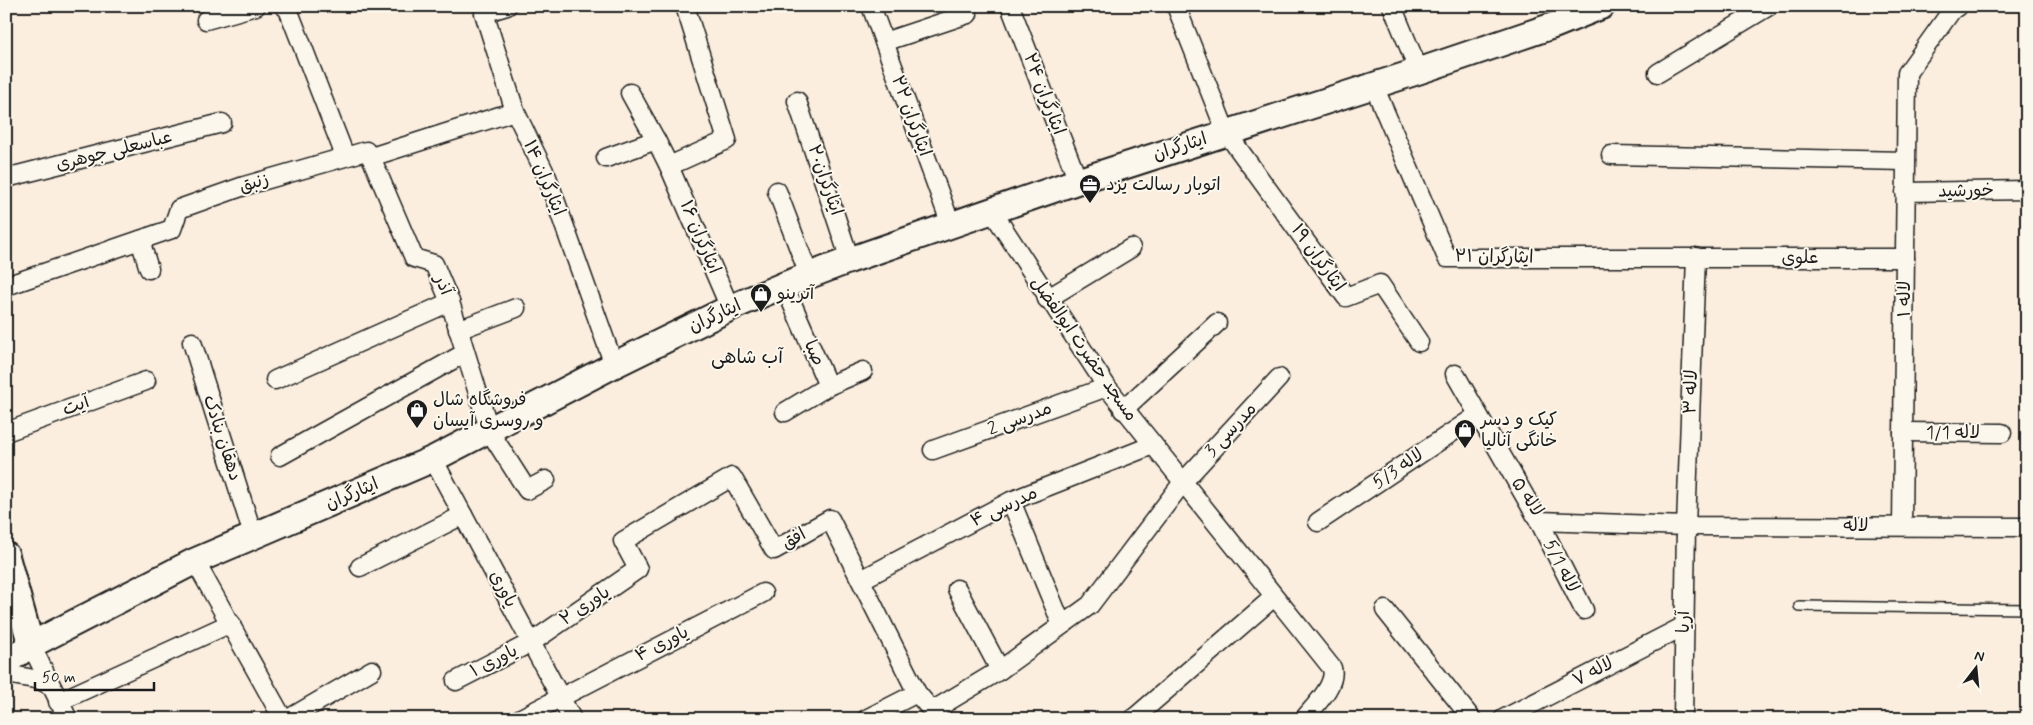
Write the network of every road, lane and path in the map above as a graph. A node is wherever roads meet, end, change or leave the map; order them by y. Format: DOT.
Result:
graph roads {
  1 [pos="256,6"];
  2 [pos="284,6"];
  3 [pos="507,6"];
  4 [pos="685,6"];
  5 [pos="871,6"];
  6 [pos="1010,6"];
  7 [pos="1176,6"];
  8 [pos="1392,6"];
  9 [pos="1602,6"];
  10 [pos="1769,6"];
  11 [pos="1958,6"];
  12 [pos="968,14"];
  13 [pos="206,20"];
  14 [pos="884,42"];
  15 [pos="1418,71"];
  16 [pos="1658,73"];
  17 [pos="1374,86"];
  18 [pos="630,93"];
  19 [pos="797,102"];
  20 [pos="515,111"];
  21 [pos="222,123"];
  22 [pos="1226,132"];
  23 [pos="656,140"];
  24 [pos="1611,155"];
  25 [pos="345,156"];
  26 [pos="371,157"];
  27 [pos="606,158"];
  28 [pos="1906,160"];
  29 [pos="669,166"];
  30 [pos="6,178"];
  31 [pos="1078,181"];
  32 [pos="2027,190"];
  33 [pos="778,191"];
  34 [pos="1905,192"];
  35 [pos="992,211"];
  36 [pos="951,225"];
  37 [pos="140,240"];
  38 [pos="1131,248"];
  39 [pos="1696,257"];
  40 [pos="1905,258"];
  41 [pos="850,260"];
  42 [pos="149,269"];
  43 [pos="809,275"];
  44 [pos="784,285"];
  45 [pos="6,286"];
  46 [pos="1048,299"];
  47 [pos="450,302"];
  48 [pos="516,308"];
  49 [pos="730,308"];
  50 [pos="1217,323"];
  51 [pos="458,330"];
  52 [pos="192,342"];
  53 [pos="1420,342"];
  54 [pos="465,353"];
  55 [pos="614,365"];
  56 [pos="863,371"];
  57 [pos="1455,374"];
  58 [pos="1279,378"];
  59 [pos="276,380"];
  60 [pos="146,381"];
  61 [pos="828,386"];
  62 [pos="1107,387"];
  63 [pos="1123,410"];
  64 [pos="785,412"];
  65 [pos="1478,415"];
  66 [pos="6,432"];
  67 [pos="490,432"];
  68 [pos="1903,432"];
  69 [pos="2002,433"];
  70 [pos="1153,445"];
  71 [pos="933,450"];
  72 [pos="280,456"];
  73 [pos="434,459"];
  74 [pos="546,480"];
  75 [pos="1183,482"];
  76 [pos="1011,501"];
  77 [pos="463,514"];
  78 [pos="1538,521"];
  79 [pos="1318,522"];
  80 [pos="1686,526"];
  81 [pos="1902,526"];
  82 [pos="2027,527"];
  83 [pos="253,535"];
  84 [pos="6,555"];
  85 [pos="196,561"];
  86 [pos="360,567"];
  87 [pos="638,569"];
  88 [pos="861,580"];
  89 [pos="957,589"];
  90 [pos="763,593"];
  91 [pos="1274,597"];
  92 [pos="1799,606"];
  93 [pos="2027,609"];
  94 [pos="1385,610"];
  95 [pos="1584,610"];
  96 [pos="231,623"];
  97 [pos="1062,625"];
  98 [pos="1684,626"];
  99 [pos="532,642"];
  100 [pos="31,645"];
  101 [pos="6,662"];
  102 [pos="372,670"];
  103 [pos="1000,670"];
  104 [pos="6,674"];
  105 [pos="456,681"];
  106 [pos="50,686"];
  107 [pos="917,693"];
  108 [pos="561,696"];
  109 [pos="58,702"];
  110 [pos="936,715"];
  111 [pos="68,719"];
  112 [pos="283,719"];
  113 [pos="288,719"];
  114 [pos="519,719"];
  115 [pos="572,719"];
  116 [pos="866,719"];
  117 [pos="1133,719"];
  118 [pos="1304,719"];
  119 [pos="1472,719"];
  120 [pos="1503,719"];
  121 [pos="1683,719"];
  1 -- 13 [label="street"];
  2 -- 25 [label="street"];
  3 -- 20 [label="street, ایثارگران ۱۴"];
  4 -- 29 [label="street"];
  5 -- 14 [label="street, ایثارگران ۲۲"];
  6 -- 31 [label="street, ایثارگران ۲۴"];
  7 -- 22 [label="street"];
  8 -- 15 [label="street"];
  9 -- 15 [label="main road, ایثارگران"];
  10 -- 16 [label="street"];
  11 -- 28 [label="street, لاله ۱"];
  12 -- 14 [label="street"];
  14 -- 36 [label="street, ایثارگران ۲۲"];
  15 -- 17 [label="main road, ایثارگران"];
  17 -- 22 [label="main road, ایثارگران"];
  17 -- 39 [label="street, ایثارگران ۲۱"];
  18 -- 23 [label="street, ایثارگران ۱۶"];
  19 -- 41 [label="street, ۲۰ایثارگران"];
  20 -- 26 [label="street, زنبق"];
  20 -- 55 [label="street, ایثارگران ۱۴"];
  21 -- 30 [label="street, عباسعلی جوهری"];
  22 -- 31 [label="main road, ایثارگران"];
  22 -- 53 [label="street, ایثارگران ۱‍۹"];
  23 -- 27 [label="street"];
  23 -- 29 [label="street, ایثارگران ۱۶"];
  24 -- 28 [label="street"];
  25 -- 26 [label="street, زنبق"];
  25 -- 37 [label="street, زنبق"];
  26 -- 47 [label="street, آذر"];
  28 -- 34 [label="street, لاله ۱"];
  29 -- 49 [label="street, ایثارگران ۱۶"];
  31 -- 35 [label="main road, ایثارگران"];
  32 -- 34 [label="street, خورشید"];
  33 -- 43 [label="street"];
  34 -- 40 [label="street, لاله ۱"];
  35 -- 36 [label="main road, ایثارگران"];
  35 -- 46 [label="street, مسجد حضرت ابوالفضل"];
  36 -- 41 [label="main road, ایثارگران"];
  37 -- 42 [label="street"];
  37 -- 45 [label="street, زنبق"];
  38 -- 46 [label="street"];
  39 -- 40 [label="street, علوی"];
  39 -- 80 [label="street, لاله ۳"];
  40 -- 68 [label="street, لاله ۱"];
  41 -- 43 [label="main road, ایثارگران"];
  43 -- 44 [label="main road, ایثارگران"];
  44 -- 49 [label="main road, ایثارگران"];
  44 -- 61 [label="street, صبا"];
  46 -- 62 [label="street, مسجد حضرت ابوالفضل"];
  47 -- 51 [label="street, آذر"];
  47 -- 59 [label="street"];
  48 -- 51 [label="street"];
  49 -- 55 [label="main road, ایثارگران"];
  50 -- 63 [label="street"];
  51 -- 54 [label="street, آذر"];
  52 -- 83 [label="street, دهقان بنادک"];
  54 -- 67 [label="street, آذر"];
  54 -- 72 [label="street"];
  55 -- 67 [label="main road, ایثارگران"];
  56 -- 61 [label="street, صبا"];
  57 -- 65 [label="street, لاله ۵"];
  58 -- 75 [label="street, مدرسی 3"];
  60 -- 66 [label="street, آیت"];
  61 -- 64 [label="street"];
  62 -- 63 [label="street, مسجد حضرت ابوالفضل"];
  62 -- 71 [label="street, مدرسی 2"];
  63 -- 70 [label="street, مسجد حضرت ابوالفضل"];
  65 -- 78 [label="street, لاله ۵"];
  65 -- 79 [label="street, لاله 5/3"];
  67 -- 73 [label="main road, ایثارگران"];
  67 -- 74 [label="street, آذر"];
  68 -- 69 [label="street, لاله 1/1"];
  68 -- 81 [label="street, لاله ۱"];
  70 -- 75 [label="street, مسجد حضرت ابوالفضل"];
  70 -- 76 [label="street, مدرسی ۴"];
  73 -- 77 [label="street, یاوری"];
  73 -- 83 [label="main road, ایثارگران"];
  75 -- 91 [label="street, مسجد حضرت ابوالفضل"];
  75 -- 97 [label="street"];
  76 -- 88 [label="street, مدرسی ۴"];
  76 -- 97 [label="street"];
  77 -- 86 [label="street"];
  77 -- 99 [label="street, یاوری"];
  78 -- 80 [label="street, لاله ۵"];
  78 -- 95 [label="street, لاله 5/1"];
  80 -- 81 [label="street, لاله"];
  80 -- 98 [label="street, آریا"];
  81 -- 82 [label="street, لاله"];
  83 -- 85 [label="main road, ایثارگران"];
  84 -- 100 [label="main road"];
  85 -- 96 [label="street"];
  85 -- 100 [label="main road, ایثارگران"];
  87 -- 88 [label="street, افق"];
  87 -- 99 [label="street, یاوری ۲"];
  88 -- 107 [label="street, افق"];
  89 -- 103 [label="street"];
  90 -- 108 [label="street, یاوری ۴"];
  91 -- 117 [label="street"];
  91 -- 118 [label="street, مسجد حضرت ابوالفضل"];
  92 -- 93 [label="lane"];
  94 -- 119 [label="street"];
  96 -- 109 [label="street"];
  96 -- 112 [label="street"];
  97 -- 103 [label="street"];
  98 -- 120 [label="street, لاله ۷"];
  98 -- 121 [label="street, آریا"];
  99 -- 105 [label="street, یاوری ۱"];
  99 -- 108 [label="street, یاوری"];
  100 -- 101 [label="main road, ایثارگران"];
  100 -- 106 [label="street"];
  102 -- 113 [label="street"];
  103 -- 110 [label="street"];
  104 -- 106 [label="street"];
  106 -- 109 [label="street"];
  107 -- 110 [label="street, افق"];
  107 -- 116 [label="street"];
  108 -- 114 [label="street, یاوری ۴"];
  108 -- 115 [label="street, یاوری"];
  109 -- 111 [label="street"];
}
